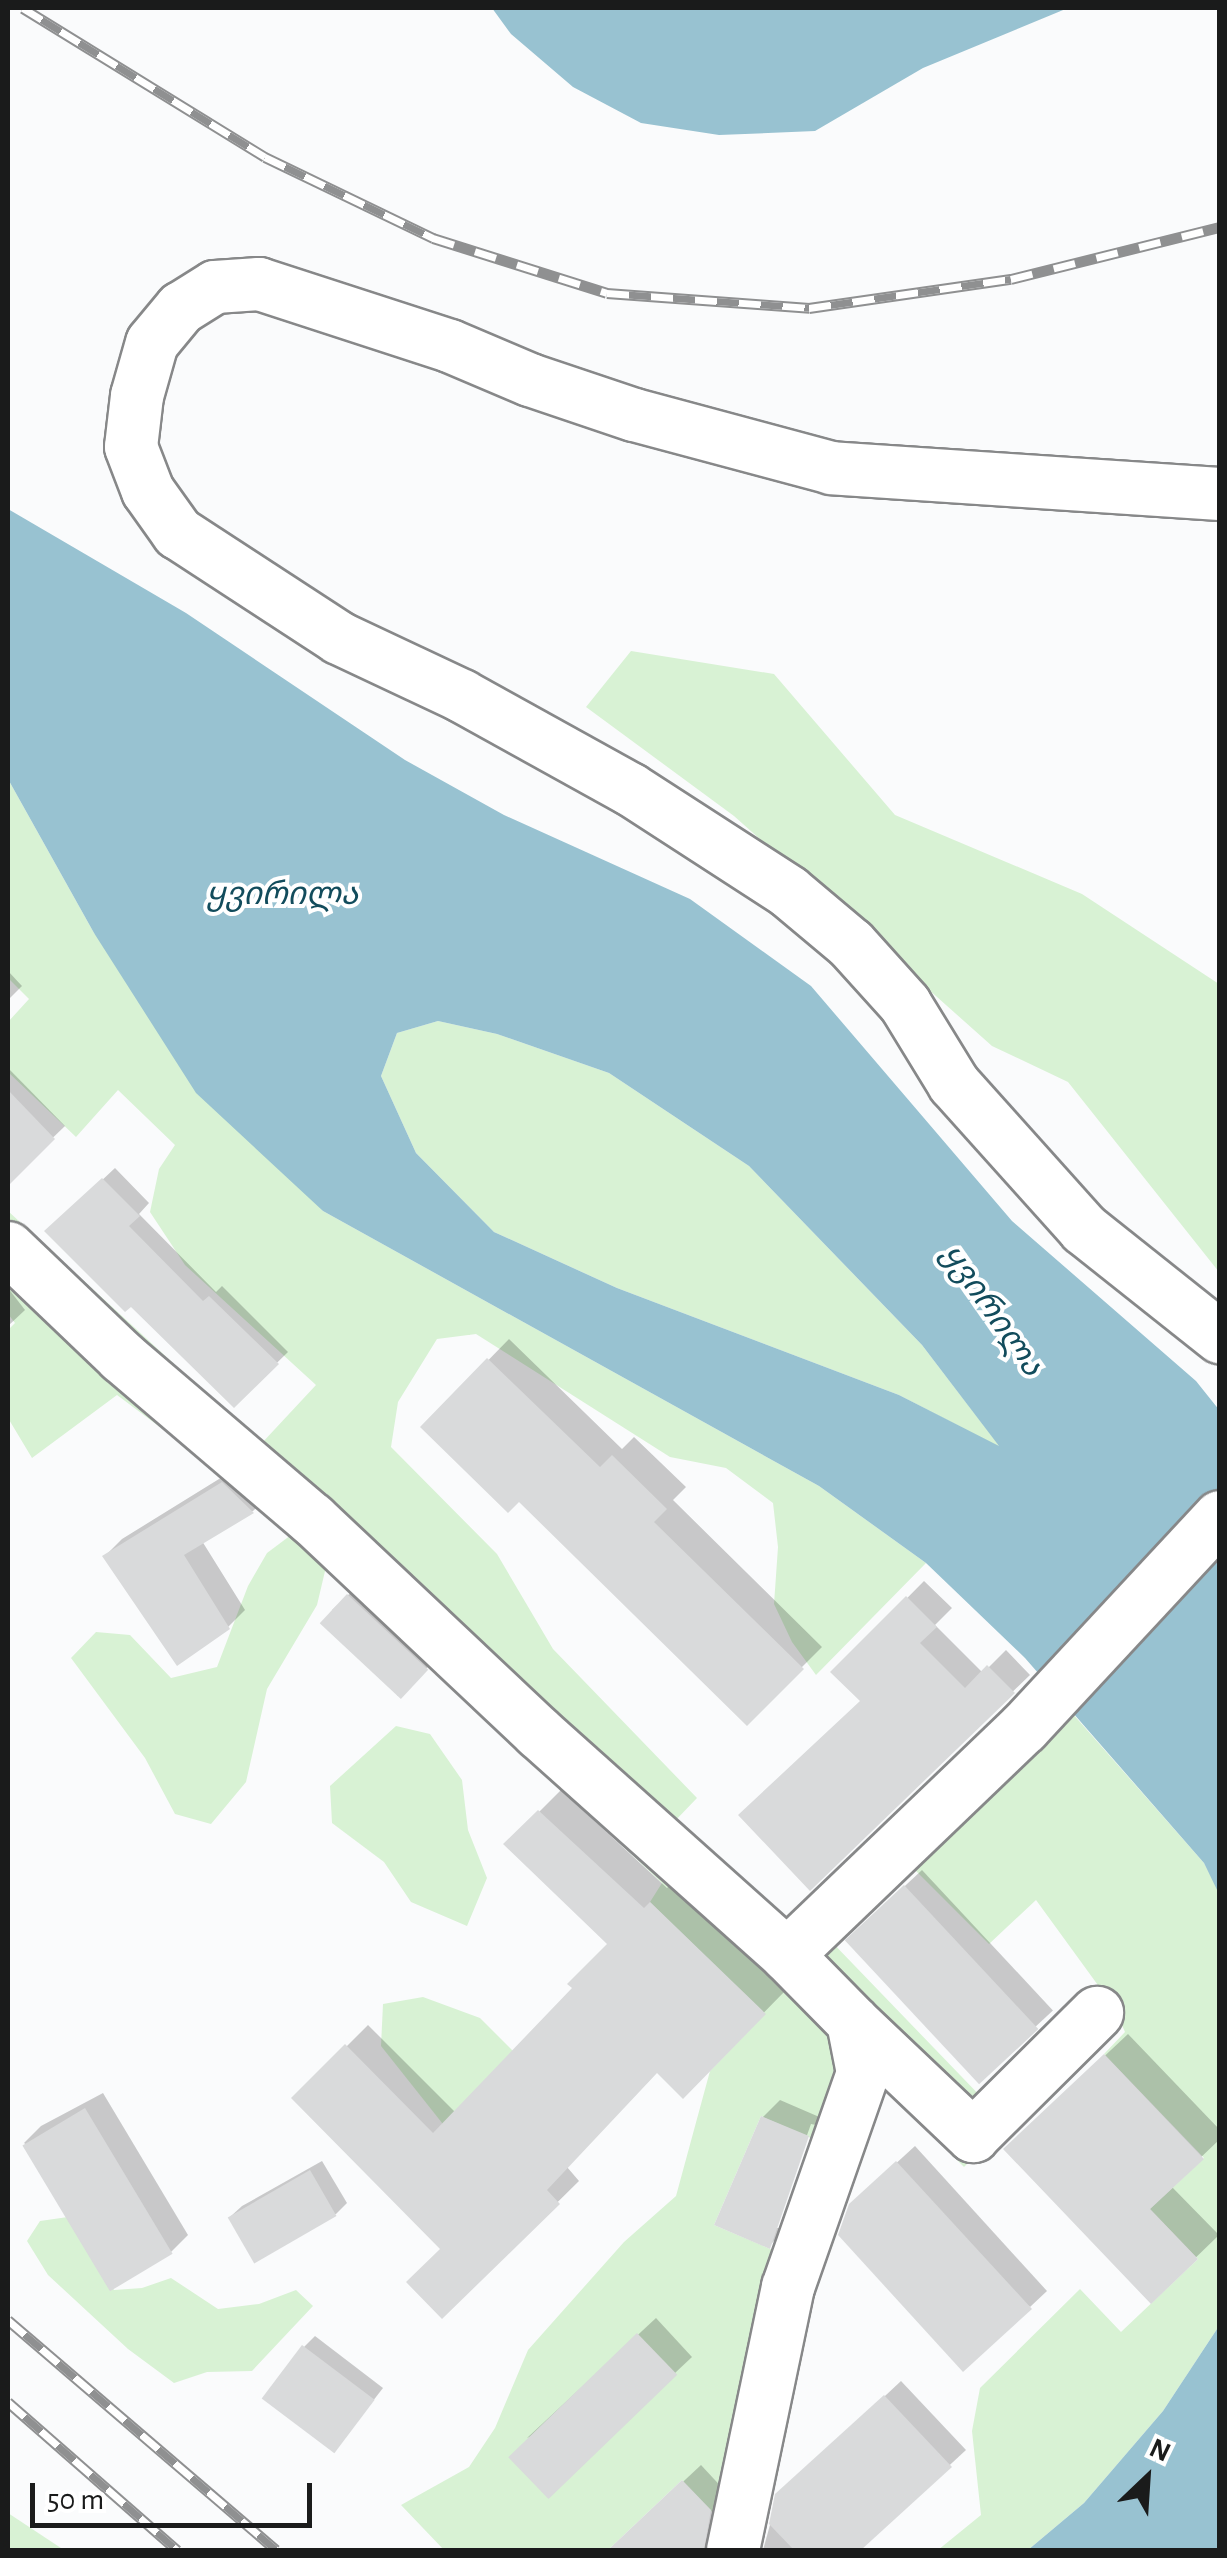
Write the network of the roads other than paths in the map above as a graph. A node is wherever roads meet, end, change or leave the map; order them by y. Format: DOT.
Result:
graph roads {
  1 [pos="1220,494"];
  2 [pos="8,1248"];
  3 [pos="1220,1337"];
  4 [pos="1220,1518"];
  5 [pos="787,1955"];
  6 [pos="1097,2013"];
  7 [pos="854,2022"];
  8 [pos="733,2550"];
  1 -- 3 [label="street"];
  2 -- 5 [label="street"];
  4 -- 5 [label="street"];
  5 -- 7 [label="street"];
  6 -- 7 [label="street"];
  7 -- 8 [label="street"];
}
